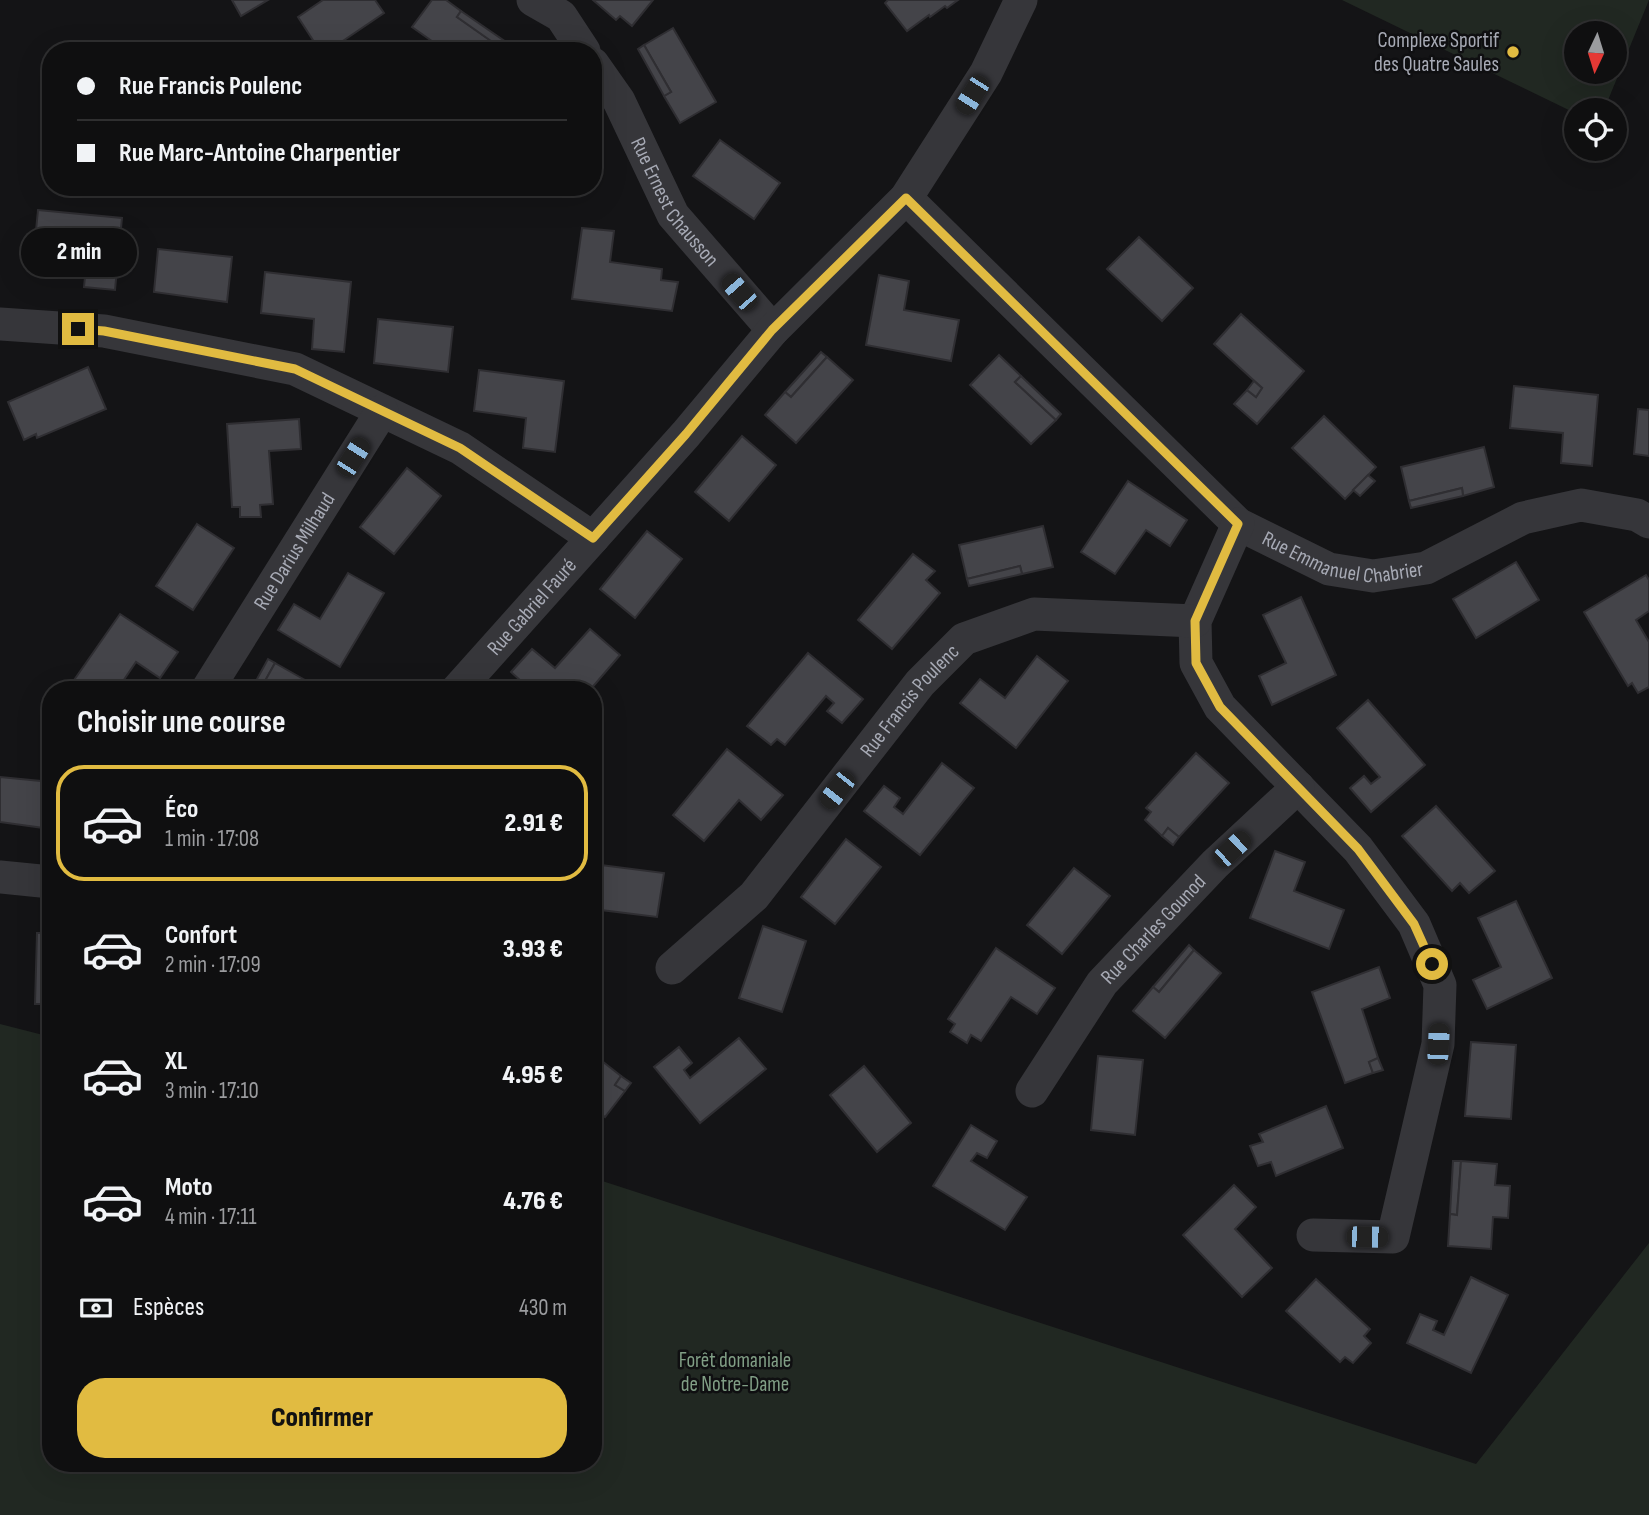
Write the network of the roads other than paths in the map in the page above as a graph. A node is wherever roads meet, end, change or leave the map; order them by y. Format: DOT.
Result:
graph roads {
  1 [pos="533,0"];
  2 [pos="1021,0"];
  3 [pos="578,42"];
  4 [pos="602,77"];
  5 [pos="906,198"];
  6 [pos="0,324"];
  7 [pos="772,330"];
  8 [pos="383,411"];
  9 [pos="1649,523"];
  10 [pos="1238,524"];
  11 [pos="593,538"];
  12 [pos="1195,621"];
  13 [pos="212,681"];
  14 [pos="465,681"];
  15 [pos="1298,787"];
  16 [pos="0,877"];
  17 [pos="42,881"];
  18 [pos="672,968"];
  19 [pos="1032,1091"];
  20 [pos="1313,1235"];
  1 -- 3 [label="street"];
  2 -- 5 [label="street, Rue Gabriel Fauré"];
  4 -- 7 [label="street, Rue Ernest Chausson"];
  5 -- 7 [label="street, Rue Gabriel Fauré"];
  5 -- 10 [label="street, Rue Emmanuel Chabrier"];
  6 -- 8 [label="street"];
  7 -- 11 [label="street, Rue Gabriel Fauré"];
  8 -- 11 [label="street"];
  8 -- 13 [label="street, Rue Darius Milhaud"];
  9 -- 10 [label="street, Rue Emmanuel Chabrier"];
  10 -- 12 [label="street"];
  11 -- 14 [label="street, Rue Gabriel Fauré"];
  12 -- 15 [label="street"];
  12 -- 18 [label="street, Rue Francis Poulenc"];
  15 -- 19 [label="street, Rue Charles Gounod"];
  15 -- 20 [label="street"];
  16 -- 17 [label="street"];
}
